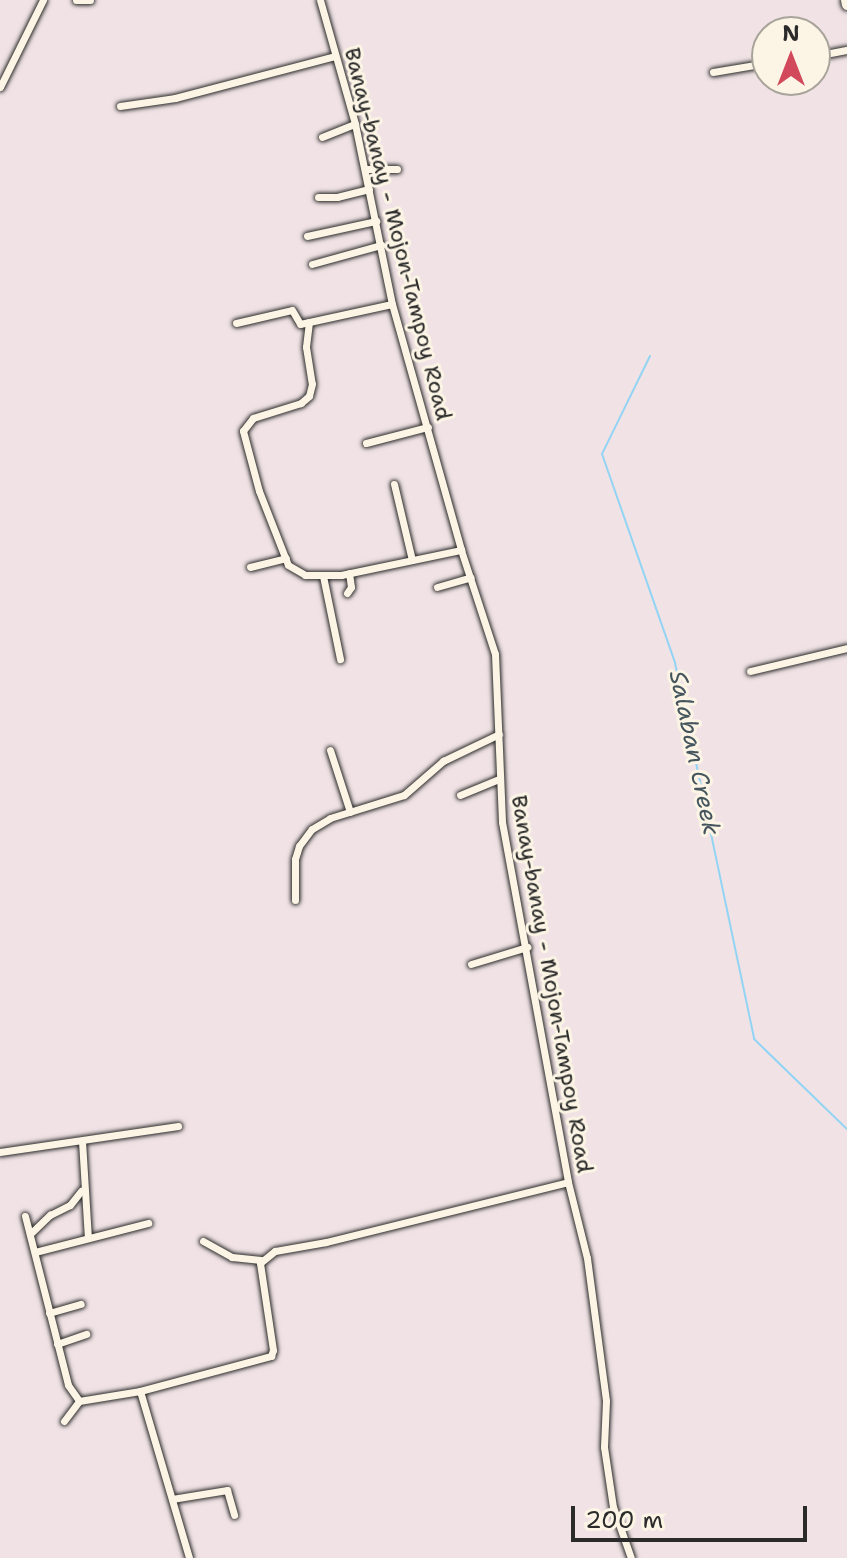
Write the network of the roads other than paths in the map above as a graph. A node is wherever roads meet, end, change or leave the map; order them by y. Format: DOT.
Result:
graph roads {
  1 [pos="43,0"];
  2 [pos="76,0"];
  3 [pos="90,0"];
  4 [pos="320,0"];
  5 [pos="335,56"];
  6 [pos="751,66"];
  7 [pos="713,72"];
  8 [pos="0,87"];
  9 [pos="120,106"];
  10 [pos="355,124"];
  11 [pos="322,137"];
  12 [pos="365,169"];
  13 [pos="397,169"];
  14 [pos="369,189"];
  15 [pos="318,197"];
  16 [pos="376,221"];
  17 [pos="307,236"];
  18 [pos="381,245"];
  19 [pos="312,264"];
  20 [pos="392,304"];
  21 [pos="309,322"];
  22 [pos="236,323"];
  23 [pos="428,427"];
  24 [pos="366,443"];
  25 [pos="394,484"];
  26 [pos="461,550"];
  27 [pos="286,558"];
  28 [pos="412,560"];
  29 [pos="250,567"];
  30 [pos="349,573"];
  31 [pos="323,576"];
  32 [pos="471,577"];
  33 [pos="437,587"];
  34 [pos="347,593"];
  35 [pos="847,648"];
  36 [pos="340,659"];
  37 [pos="750,671"];
  38 [pos="499,734"];
  39 [pos="330,750"];
  40 [pos="499,779"];
  41 [pos="460,795"];
  42 [pos="350,812"];
  43 [pos="295,900"];
  44 [pos="527,947"];
  45 [pos="471,964"];
  46 [pos="178,1126"];
  47 [pos="82,1141"];
  48 [pos="0,1152"];
  49 [pos="568,1182"];
  50 [pos="81,1191"];
  51 [pos="25,1216"];
  52 [pos="148,1223"];
  53 [pos="30,1234"];
  54 [pos="88,1238"];
  55 [pos="203,1241"];
  56 [pos="35,1252"];
  57 [pos="261,1260"];
  58 [pos="81,1304"];
  59 [pos="49,1313"];
  60 [pos="86,1334"];
  61 [pos="57,1344"];
  62 [pos="140,1391"];
  63 [pos="79,1401"];
  64 [pos="64,1421"];
  65 [pos="172,1499"];
  66 [pos="234,1515"];
  67 [pos="189,1558"];
  68 [pos="631,1558"];
  1 -- 8 [label="street"];
  2 -- 3 [label="street"];
  4 -- 5 [label="street, Banay-banay - Mojon-Tampoy Road"];
  5 -- 9 [label="street"];
  5 -- 10 [label="street, Banay-banay - Mojon-Tampoy Road"];
  6 -- 7 [label="street"];
  10 -- 11 [label="street"];
  10 -- 12 [label="street, Banay-banay - Mojon-Tampoy Road"];
  12 -- 13 [label="street"];
  12 -- 14 [label="street, Banay-banay - Mojon-Tampoy Road"];
  14 -- 15 [label="street"];
  14 -- 16 [label="street, Banay-banay - Mojon-Tampoy Road"];
  16 -- 17 [label="street"];
  16 -- 18 [label="street, Banay-banay - Mojon-Tampoy Road"];
  18 -- 19 [label="street"];
  18 -- 20 [label="street, Banay-banay - Mojon-Tampoy Road"];
  20 -- 21 [label="street"];
  20 -- 23 [label="street, Banay-banay - Mojon-Tampoy Road"];
  21 -- 22 [label="street"];
  21 -- 27 [label="street"];
  23 -- 24 [label="street"];
  23 -- 26 [label="street, Banay-banay - Mojon-Tampoy Road"];
  25 -- 28 [label="street"];
  26 -- 28 [label="street"];
  26 -- 32 [label="street, Banay-banay - Mojon-Tampoy Road"];
  27 -- 29 [label="street"];
  27 -- 31 [label="street"];
  28 -- 30 [label="street"];
  30 -- 31 [label="street"];
  30 -- 34 [label="street"];
  31 -- 36 [label="street"];
  32 -- 33 [label="street"];
  32 -- 38 [label="street, Banay-banay - Mojon-Tampoy Road"];
  35 -- 37 [label="street"];
  38 -- 40 [label="street, Banay-banay - Mojon-Tampoy Road"];
  38 -- 42 [label="street"];
  39 -- 42 [label="street"];
  40 -- 41 [label="street"];
  40 -- 44 [label="street, Banay-banay - Mojon-Tampoy Road"];
  42 -- 43 [label="street"];
  44 -- 45 [label="street"];
  44 -- 49 [label="street, Banay-banay - Mojon-Tampoy Road"];
  46 -- 47 [label="street"];
  47 -- 48 [label="street"];
  47 -- 54 [label="street"];
  49 -- 57 [label="street"];
  49 -- 68 [label="street, Banay-banay - Mojon-Tampoy Road"];
  50 -- 53 [label="street"];
  51 -- 53 [label="street"];
  52 -- 54 [label="street"];
  53 -- 56 [label="street"];
  54 -- 56 [label="street"];
  55 -- 57 [label="street"];
  56 -- 59 [label="street"];
  57 -- 62 [label="street"];
  58 -- 59 [label="street"];
  59 -- 61 [label="street"];
  60 -- 61 [label="street"];
  61 -- 63 [label="street"];
  62 -- 63 [label="street"];
  62 -- 65 [label="street"];
  63 -- 64 [label="street"];
  65 -- 66 [label="street"];
  65 -- 67 [label="street"];
}
